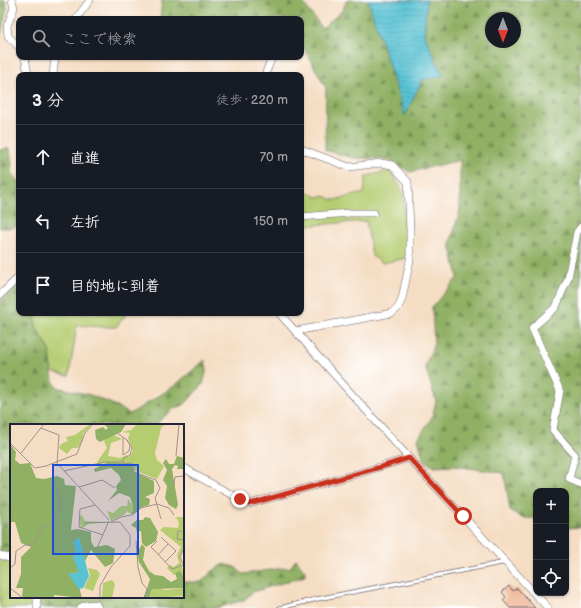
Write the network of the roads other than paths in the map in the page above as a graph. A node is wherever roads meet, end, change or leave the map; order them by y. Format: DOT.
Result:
graph roads {
  1 [pos="12,0"];
  2 [pos="90,0"];
  3 [pos="78,16"];
  4 [pos="16,43"];
  5 [pos="26,60"];
  6 [pos="55,60"];
  7 [pos="271,60"];
  8 [pos="28,72"];
  9 [pos="53,72"];
  10 [pos="266,72"];
  11 [pos="304,150"];
  12 [pos="374,213"];
  13 [pos="304,218"];
  14 [pos="581,227"];
  15 [pos="16,280"];
  16 [pos="0,295"];
  17 [pos="282,316"];
  18 [pos="296,331"];
  19 [pos="409,458"];
  20 [pos="184,468"];
  21 [pos="581,484"];
  22 [pos="0,555"];
  23 [pos="10,559"];
  24 [pos="507,562"];
  25 [pos="80,608"];
  26 [pos="98,608"];
  27 [pos="280,608"];
  28 [pos="548,608"];
  1 -- 4 [label="street"];
  2 -- 3 [label="street"];
  5 -- 8 [label="street"];
  6 -- 9 [label="street"];
  7 -- 10 [label="street"];
  11 -- 18 [label="street"];
  12 -- 13 [label="street"];
  14 -- 21 [label="street"];
  15 -- 16 [label="street"];
  17 -- 18 [label="street"];
  18 -- 19 [label="street"];
  19 -- 20 [label="street"];
  19 -- 24 [label="street"];
  22 -- 23 [label="street"];
  24 -- 27 [label="lane"];
  24 -- 28 [label="street"];
  25 -- 26 [label="street"];
}
